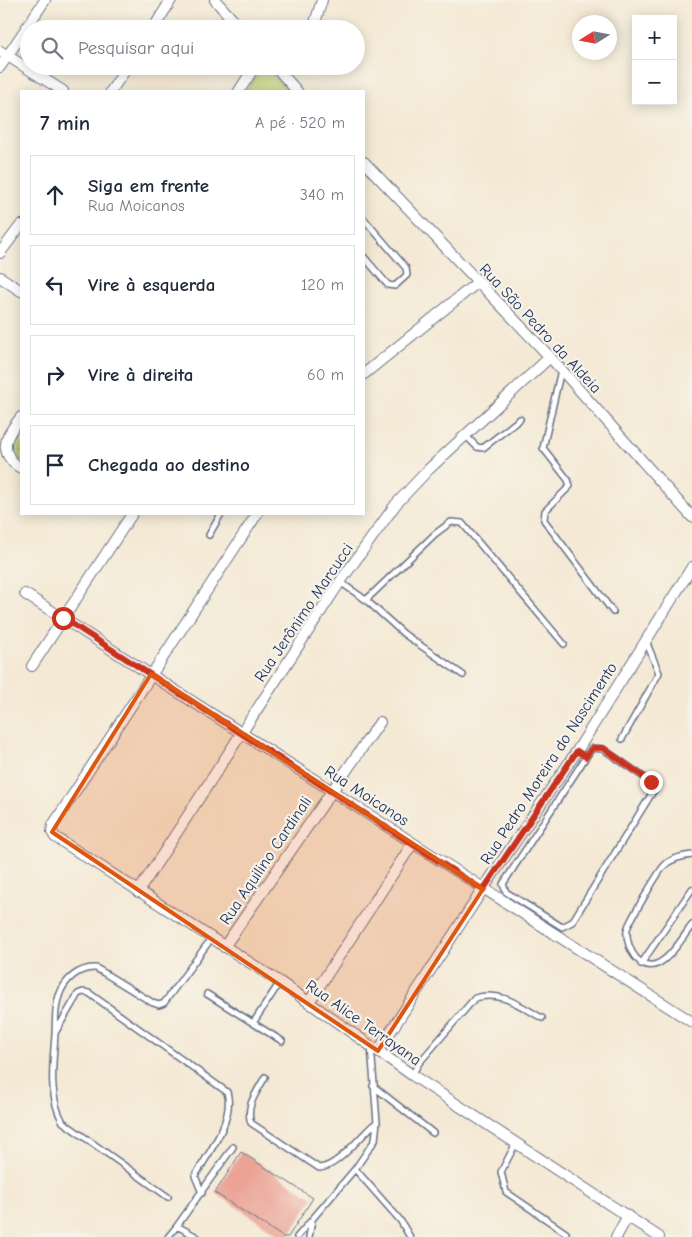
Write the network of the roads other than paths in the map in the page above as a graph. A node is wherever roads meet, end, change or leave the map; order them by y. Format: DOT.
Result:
graph roads {
  1 [pos="45,0"];
  2 [pos="171,0"];
  3 [pos="215,0"];
  4 [pos="322,0"];
  5 [pos="30,20"];
  6 [pos="158,20"];
  7 [pos="233,20"];
  8 [pos="316,20"];
  9 [pos="20,32"];
  10 [pos="4,53"];
  11 [pos="20,63"];
  12 [pos="0,67"];
  13 [pos="38,75"];
  14 [pos="122,75"];
  15 [pos="249,75"];
  16 [pos="282,75"];
  17 [pos="61,90"];
  18 [pos="113,90"];
  19 [pos="240,90"];
  20 [pos="293,90"];
  21 [pos="365,163"];
  22 [pos="365,221"];
  23 [pos="20,225"];
  24 [pos="0,252"];
  25 [pos="365,257"];
  26 [pos="0,277"];
  27 [pos="478,282"];
  28 [pos="20,290"];
  29 [pos="550,357"];
  30 [pos="561,370"];
  31 [pos="365,373"];
  32 [pos="520,418"];
  33 [pos="18,425"];
  34 [pos="465,435"];
  35 [pos="20,468"];
  36 [pos="131,515"];
  37 [pos="221,515"];
  38 [pos="256,515"];
  39 [pos="692,517"];
  40 [pos="209,535"];
  41 [pos="692,566"];
  42 [pos="340,582"];
  43 [pos="25,594"];
  44 [pos="366,600"];
  45 [pos="613,612"];
  46 [pos="63,618"];
  47 [pos="646,640"];
  48 [pos="564,644"];
  49 [pos="32,666"];
  50 [pos="151,674"];
  51 [pos="463,675"];
  52 [pos="380,722"];
  53 [pos="241,731"];
  54 [pos="622,739"];
  55 [pos="582,754"];
  56 [pos="331,790"];
  57 [pos="413,843"];
  58 [pos="692,855"];
  59 [pos="692,889"];
  60 [pos="483,890"];
  61 [pos="138,892"];
  62 [pos="692,925"];
  63 [pos="211,939"];
  64 [pos="224,947"];
  65 [pos="641,964"];
  66 [pos="280,982"];
  67 [pos="207,994"];
  68 [pos="309,1002"];
  69 [pos="542,1018"];
  70 [pos="253,1022"];
  71 [pos="692,1022"];
  72 [pos="55,1033"];
  73 [pos="282,1041"];
  74 [pos="374,1048"];
  75 [pos="412,1074"];
  76 [pos="265,1078"];
  77 [pos="373,1086"];
  78 [pos="377,1122"];
  79 [pos="433,1133"];
  80 [pos="516,1142"];
  81 [pos="233,1147"];
  82 [pos="355,1168"];
  83 [pos="202,1193"];
  84 [pos="168,1197"];
  85 [pos="628,1216"];
  86 [pos="312,1219"];
  87 [pos="177,1226"];
  88 [pos="566,1233"];
  89 [pos="168,1237"];
  90 [pos="197,1237"];
  91 [pos="297,1237"];
  92 [pos="309,1237"];
  93 [pos="410,1237"];
  94 [pos="616,1237"];
  95 [pos="659,1237"];
  1 -- 5 [label="street"];
  2 -- 6 [label="street"];
  3 -- 7 [label="street"];
  4 -- 8 [label="street"];
  9 -- 10 [label="street"];
  10 -- 11 [label="street"];
  10 -- 12 [label="street"];
  13 -- 17 [label="street"];
  14 -- 18 [label="street"];
  15 -- 19 [label="street"];
  16 -- 20 [label="street"];
  21 -- 27 [label="street, Rua São Pedro da Aldeia"];
  22 -- 25 [label="lane"];
  23 -- 24 [label="street"];
  26 -- 28 [label="street"];
  27 -- 29 [label="street, Rua São Pedro da Aldeia"];
  27 -- 31 [label="street"];
  29 -- 30 [label="street, Rua São Pedro da Aldeia"];
  29 -- 34 [label="street, Rua Jerônimo Marcucci"];
  30 -- 39 [label="street, Rua São Pedro da Aldeia"];
  30 -- 45 [label="lane"];
  32 -- 34 [label="lane"];
  33 -- 35 [label="street"];
  34 -- 42 [label="street, Rua Jerônimo Marcucci"];
  36 -- 46 [label="street"];
  37 -- 40 [label="lane"];
  38 -- 50 [label="street"];
  41 -- 47 [label="street, Rua Pedro Moreira do Nascimento"];
  42 -- 44 [label="lane"];
  42 -- 53 [label="street, Rua Jerônimo Marcucci"];
  43 -- 46 [label="street, Rua Moicanos"];
  44 -- 48 [label="lane"];
  44 -- 51 [label="lane"];
  46 -- 49 [label="street"];
  46 -- 50 [label="street, Rua Moicanos"];
  47 -- 54 [label="lane"];
  47 -- 55 [label="street, Rua Pedro Moreira do Nascimento"];
  50 -- 53 [label="street, Rua Moicanos"];
  50 -- 61 [label="street, Rua Alice Terrayana"];
  52 -- 56 [label="street, Rua Aquilino Cardinali"];
  53 -- 56 [label="street, Rua Moicanos"];
  53 -- 61 [label="street, Rua Jerônimo Marcucci"];
  55 -- 55 [label="lane"];
  55 -- 60 [label="street, Rua Pedro Moreira do Nascimento"];
  56 -- 57 [label="street, Rua Moicanos"];
  56 -- 64 [label="street, Rua Aquilino Cardinali"];
  57 -- 60 [label="street, Rua Moicanos"];
  57 -- 68 [label="street"];
  58 -- 65 [label="lane"];
  59 -- 65 [label="lane"];
  60 -- 71 [label="street, Rua Moicanos"];
  60 -- 74 [label="street, Rua Pedro Moreira do Nascimento"];
  61 -- 63 [label="street, Rua Alice Terrayana"];
  62 -- 65 [label="lane"];
  63 -- 64 [label="street, Rua Alice Terrayana"];
  63 -- 72 [label="lane"];
  64 -- 66 [label="street, Rua Alice Terrayana"];
  66 -- 68 [label="street, Rua Alice Terrayana"];
  66 -- 70 [label="lane"];
  67 -- 70 [label="lane"];
  68 -- 74 [label="street, Rua Alice Terrayana"];
  69 -- 75 [label="lane"];
  70 -- 73 [label="lane"];
  72 -- 83 [label="lane"];
  72 -- 84 [label="lane"];
  74 -- 75 [label="street, Rua Alice Terrayana"];
  74 -- 77 [label="lane"];
  75 -- 80 [label="street, Rua Alice Terrayana"];
  76 -- 78 [label="lane"];
  77 -- 78 [label="lane"];
  77 -- 79 [label="lane"];
  78 -- 82 [label="lane"];
  80 -- 85 [label="street, Rua Alice Terrayana"];
  80 -- 88 [label="lane"];
  81 -- 83 [label="lane"];
  82 -- 86 [label="lane"];
  82 -- 93 [label="lane"];
  83 -- 87 [label="lane"];
  85 -- 94 [label="street"];
  85 -- 95 [label="street, Rua Alice Terrayana"];
  86 -- 91 [label="lane"];
  86 -- 92 [label="lane"];
  87 -- 89 [label="lane"];
  87 -- 90 [label="lane"];
}
